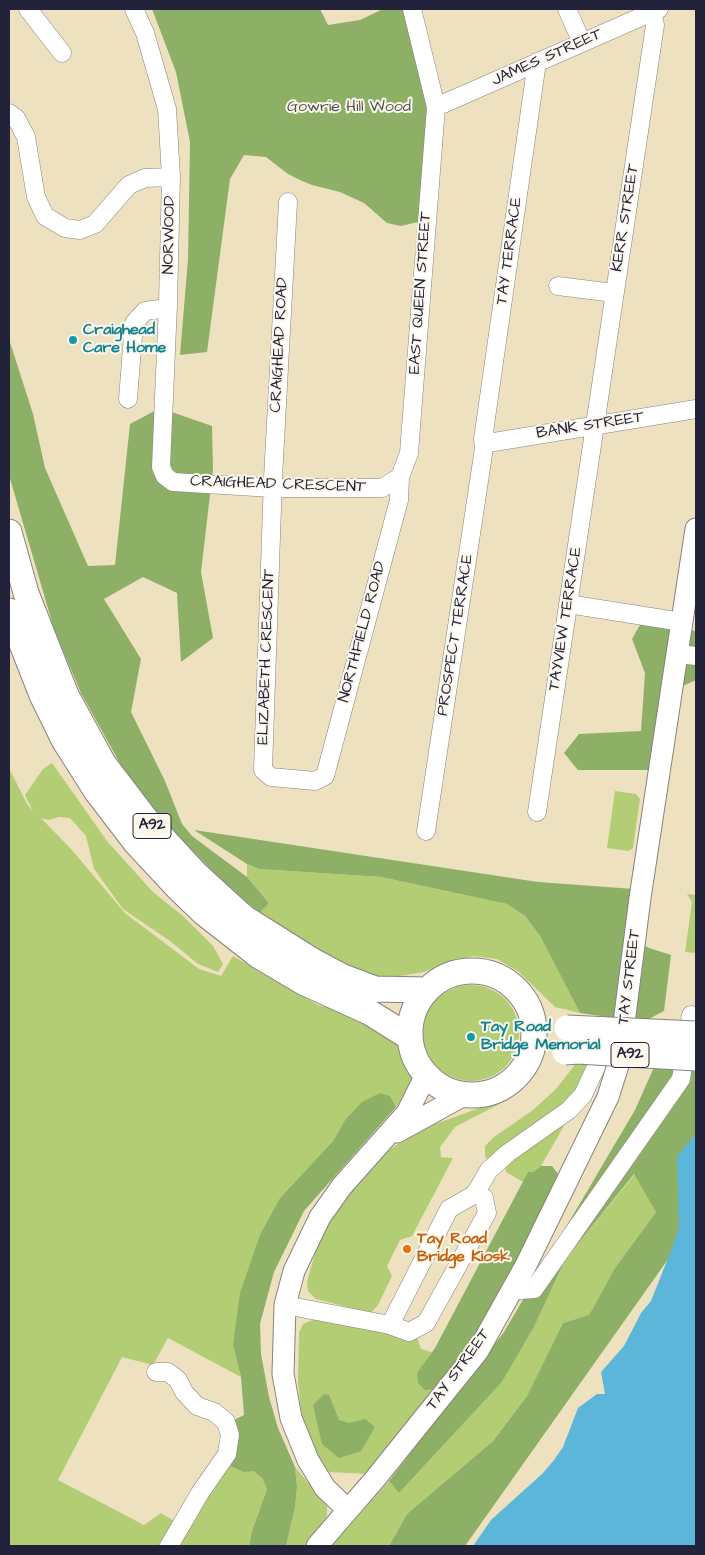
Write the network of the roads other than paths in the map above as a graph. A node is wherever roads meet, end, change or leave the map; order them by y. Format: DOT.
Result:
graph roads {
  1 [pos="28,9"];
  2 [pos="134,9"];
  3 [pos="412,9"];
  4 [pos="567,9"];
  5 [pos="656,10"];
  6 [pos="582,43"];
  7 [pos="62,53"];
  8 [pos="537,62"];
  9 [pos="436,107"];
  10 [pos="9,113"];
  11 [pos="171,177"];
  12 [pos="288,202"];
  13 [pos="558,286"];
  14 [pos="614,294"];
  15 [pos="168,308"];
  16 [pos="128,399"];
  17 [pos="696,409"];
  18 [pos="595,425"];
  19 [pos="483,439"];
  20 [pos="160,467"];
  21 [pos="400,477"];
  22 [pos="272,488"];
  23 [pos="9,532"];
  24 [pos="695,542"];
  25 [pos="568,604"];
  26 [pos="9,611"];
  27 [pos="688,615"];
  28 [pos="687,655"];
  29 [pos="315,781"];
  30 [pos="537,812"];
  31 [pos="426,831"];
  32 [pos="426,990"];
  33 [pos="531,1010"];
  34 [pos="694,1025"];
  35 [pos="409,1037"];
  36 [pos="566,1040"];
  37 [pos="531,1055"];
  38 [pos="696,1058"];
  39 [pos="596,1067"];
  40 [pos="426,1075"];
  41 [pos="464,1095"];
  42 [pos="388,1137"];
  43 [pos="475,1194"];
  44 [pos="513,1288"];
  45 [pos="285,1306"];
  46 [pos="390,1325"];
  47 [pos="156,1372"];
  48 [pos="348,1510"];
  49 [pos="169,1546"];
  50 [pos="317,1546"];
  1 -- 7 [label="street"];
  2 -- 11 [label="street, NORWOOD"];
  3 -- 9 [label="street, EAST QUEEN STREET"];
  4 -- 6 [label="street"];
  5 -- 6 [label="street, JAMES STREET"];
  5 -- 14 [label="street, KERR STREET"];
  6 -- 8 [label="street, JAMES STREET"];
  8 -- 9 [label="street, JAMES STREET"];
  8 -- 19 [label="street, TAY TERRACE"];
  9 -- 21 [label="street, EAST QUEEN STREET"];
  10 -- 11 [label="street"];
  11 -- 15 [label="street, NORWOOD"];
  12 -- 22 [label="street, CRAIGHEAD ROAD"];
  13 -- 14 [label="street"];
  14 -- 18 [label="street, KERR STREET"];
  15 -- 16 [label="street"];
  15 -- 20 [label="street, NORWOOD"];
  17 -- 18 [label="street, BANK STREET"];
  18 -- 19 [label="street, BANK STREET"];
  18 -- 25 [label="street, TAYVIEW TERRACE"];
  19 -- 31 [label="street, PROSPECT TERRACE"];
  20 -- 22 [label="street, CRAIGHEAD CRESCENT"];
  21 -- 22 [label="street, CRAIGHEAD CRESCENT"];
  21 -- 29 [label="street, NORTHFIELD ROAD"];
  22 -- 29 [label="street, ELIZABETH CRESCENT"];
  23 -- 32 [label="highway, A92"];
  24 -- 27 [label="main road, TAY STREET"];
  25 -- 27 [label="street"];
  25 -- 30 [label="street, TAYVIEW TERRACE"];
  26 -- 35 [label="highway, A92"];
  27 -- 28 [label="main road, TAY STREET"];
  28 -- 44 [label="main road, TAY STREET"];
  32 -- 33 [label="highway, A92"];
  32 -- 35 [label="highway, A92"];
  33 -- 36 [label="highway, A92"];
  33 -- 37 [label="highway, A92"];
  34 -- 36 [label="highway, A92, bridge"];
  34 -- 44 [label="street"];
  35 -- 40 [label="highway, A92"];
  36 -- 37 [label="highway, A92"];
  36 -- 38 [label="highway, A92, bridge"];
  37 -- 41 [label="highway, A92"];
  39 -- 43 [label="street"];
  40 -- 41 [label="highway, A92"];
  40 -- 42 [label="main road"];
  41 -- 42 [label="main road"];
  42 -- 45 [label="main road"];
  43 -- 46 [label="street"];
  43 -- 46 [label="street"];
  44 -- 48 [label="main road, TAY STREET"];
  45 -- 46 [label="street"];
  45 -- 48 [label="main road"];
  47 -- 49 [label="street"];
  48 -- 50 [label="main road, TAY STREET"];
}
